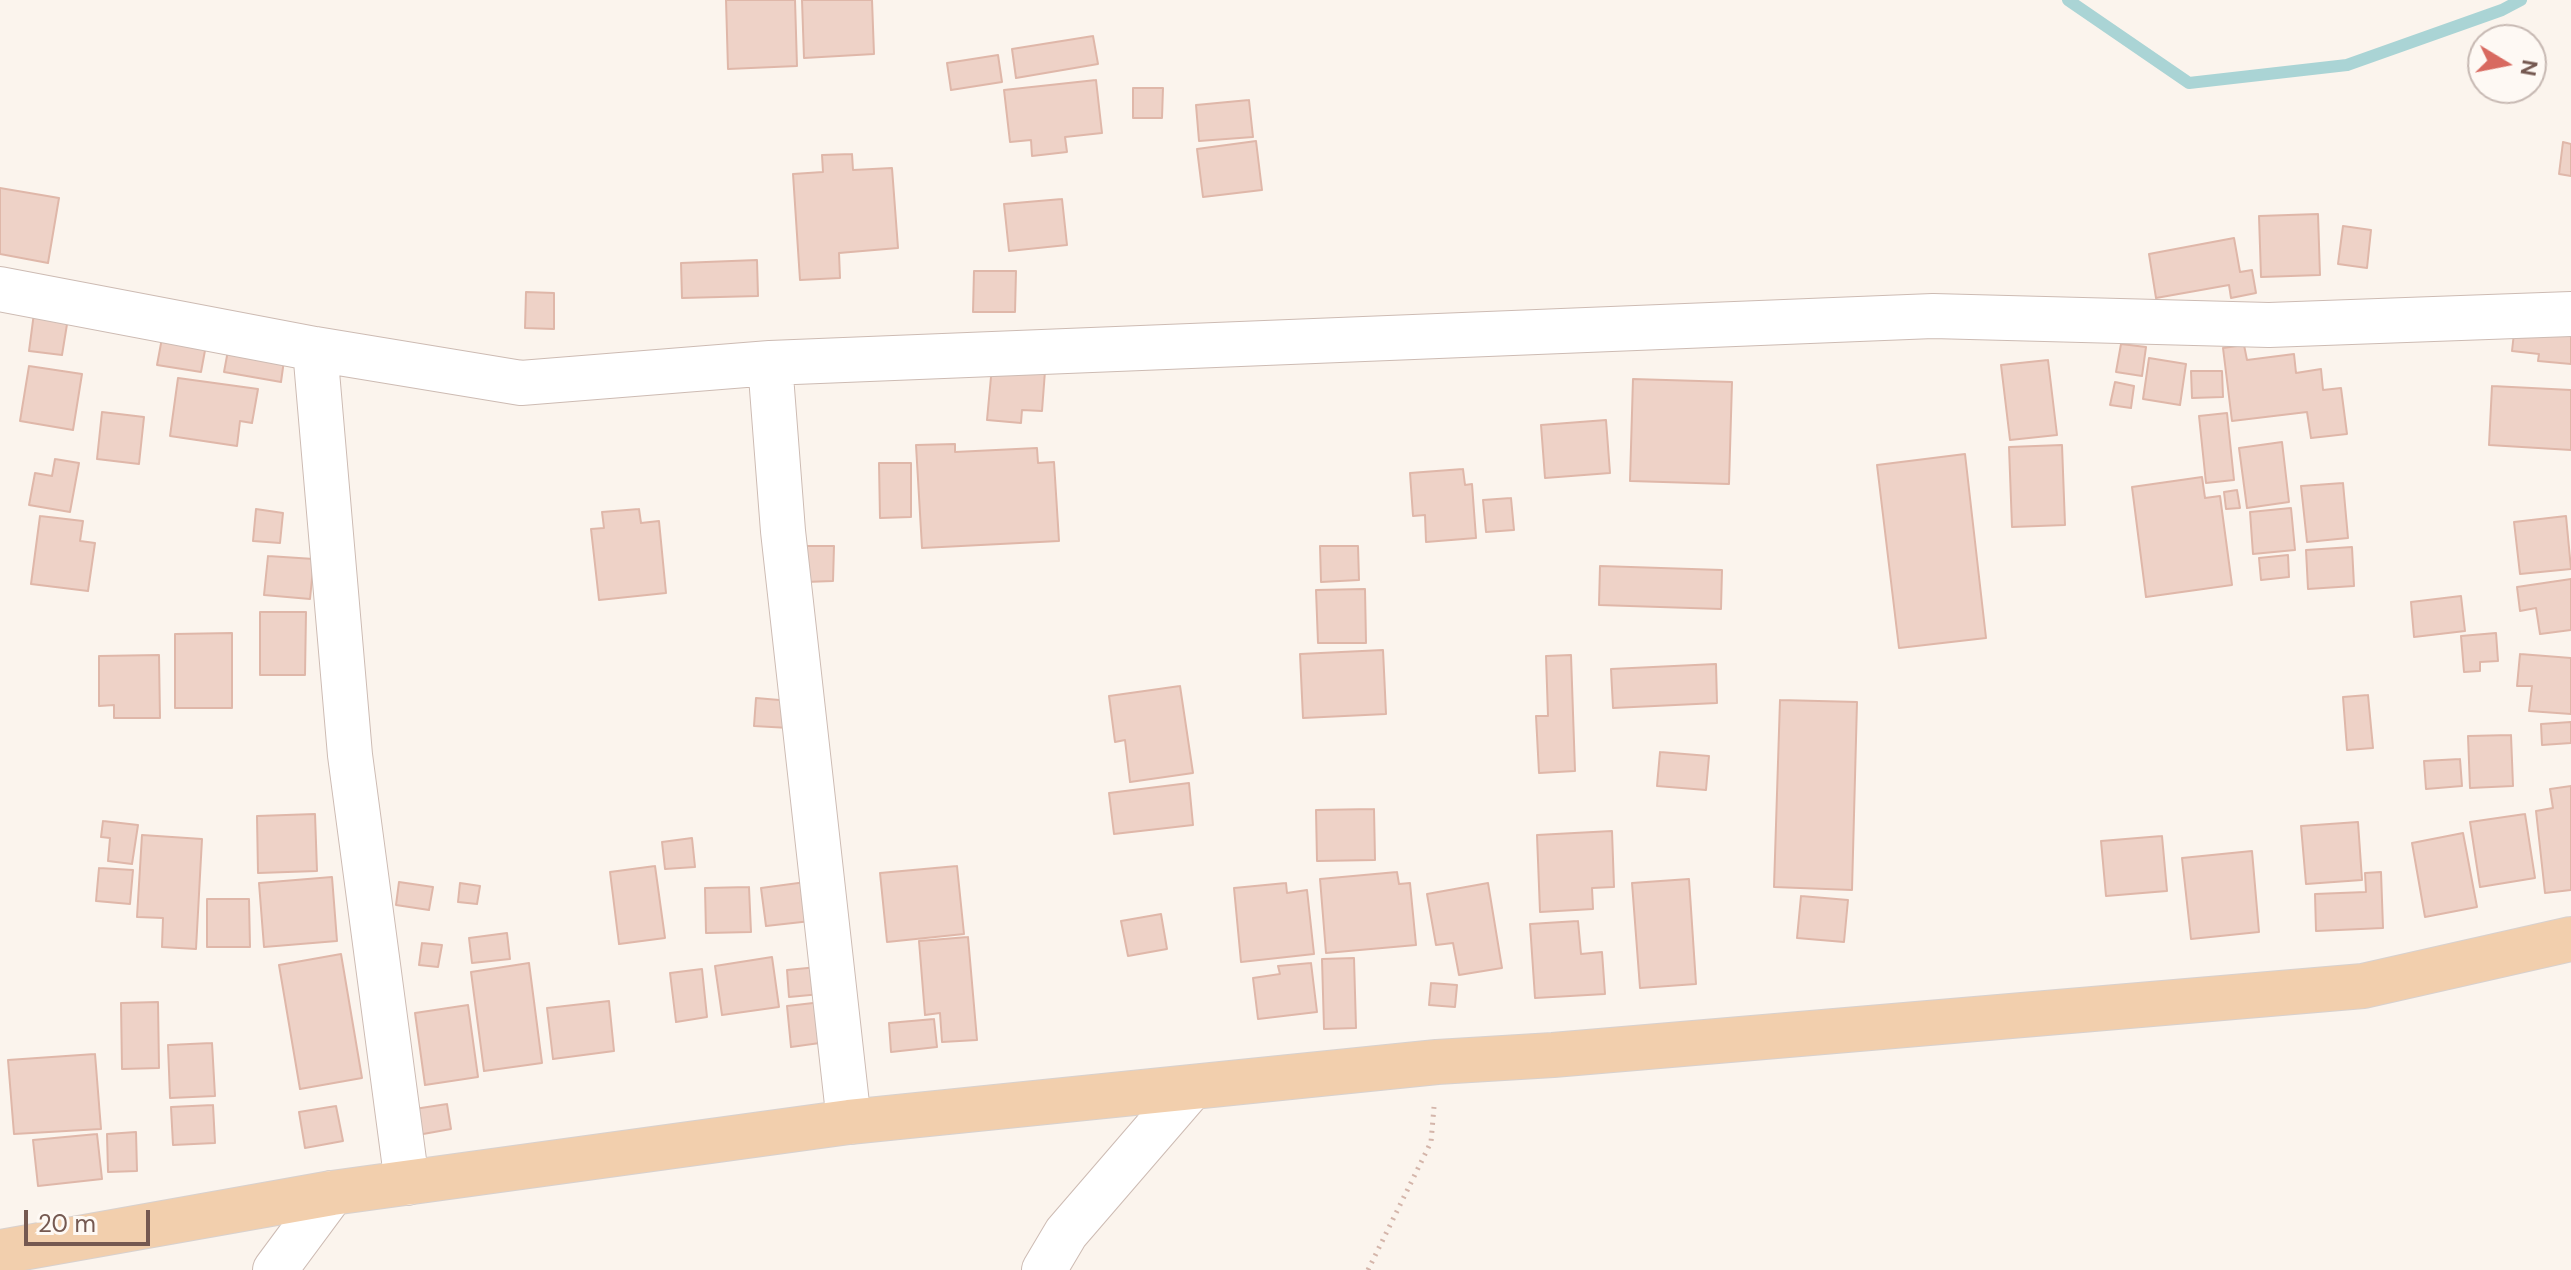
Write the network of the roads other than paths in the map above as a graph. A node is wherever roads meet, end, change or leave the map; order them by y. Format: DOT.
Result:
graph roads {
  1 [pos="0,289"];
  2 [pos="2571,314"];
  3 [pos="315,349"];
  4 [pos="770,363"];
  5 [pos="2571,939"];
  6 [pos="1191,1088"];
  7 [pos="849,1122"];
  8 [pos="407,1183"];
  9 [pos="332,1193"];
  10 [pos="0,1252"];
  11 [pos="275,1270"];
  12 [pos="1044,1270"];
  1 -- 3 [label="street"];
  2 -- 4 [label="street"];
  3 -- 4 [label="street"];
  3 -- 8 [label="street"];
  4 -- 7 [label="street"];
  5 -- 6 [label="main road"];
  6 -- 7 [label="main road"];
  6 -- 12 [label="street"];
  7 -- 8 [label="main road"];
  8 -- 9 [label="main road"];
  9 -- 10 [label="main road"];
  9 -- 11 [label="street"];
}
